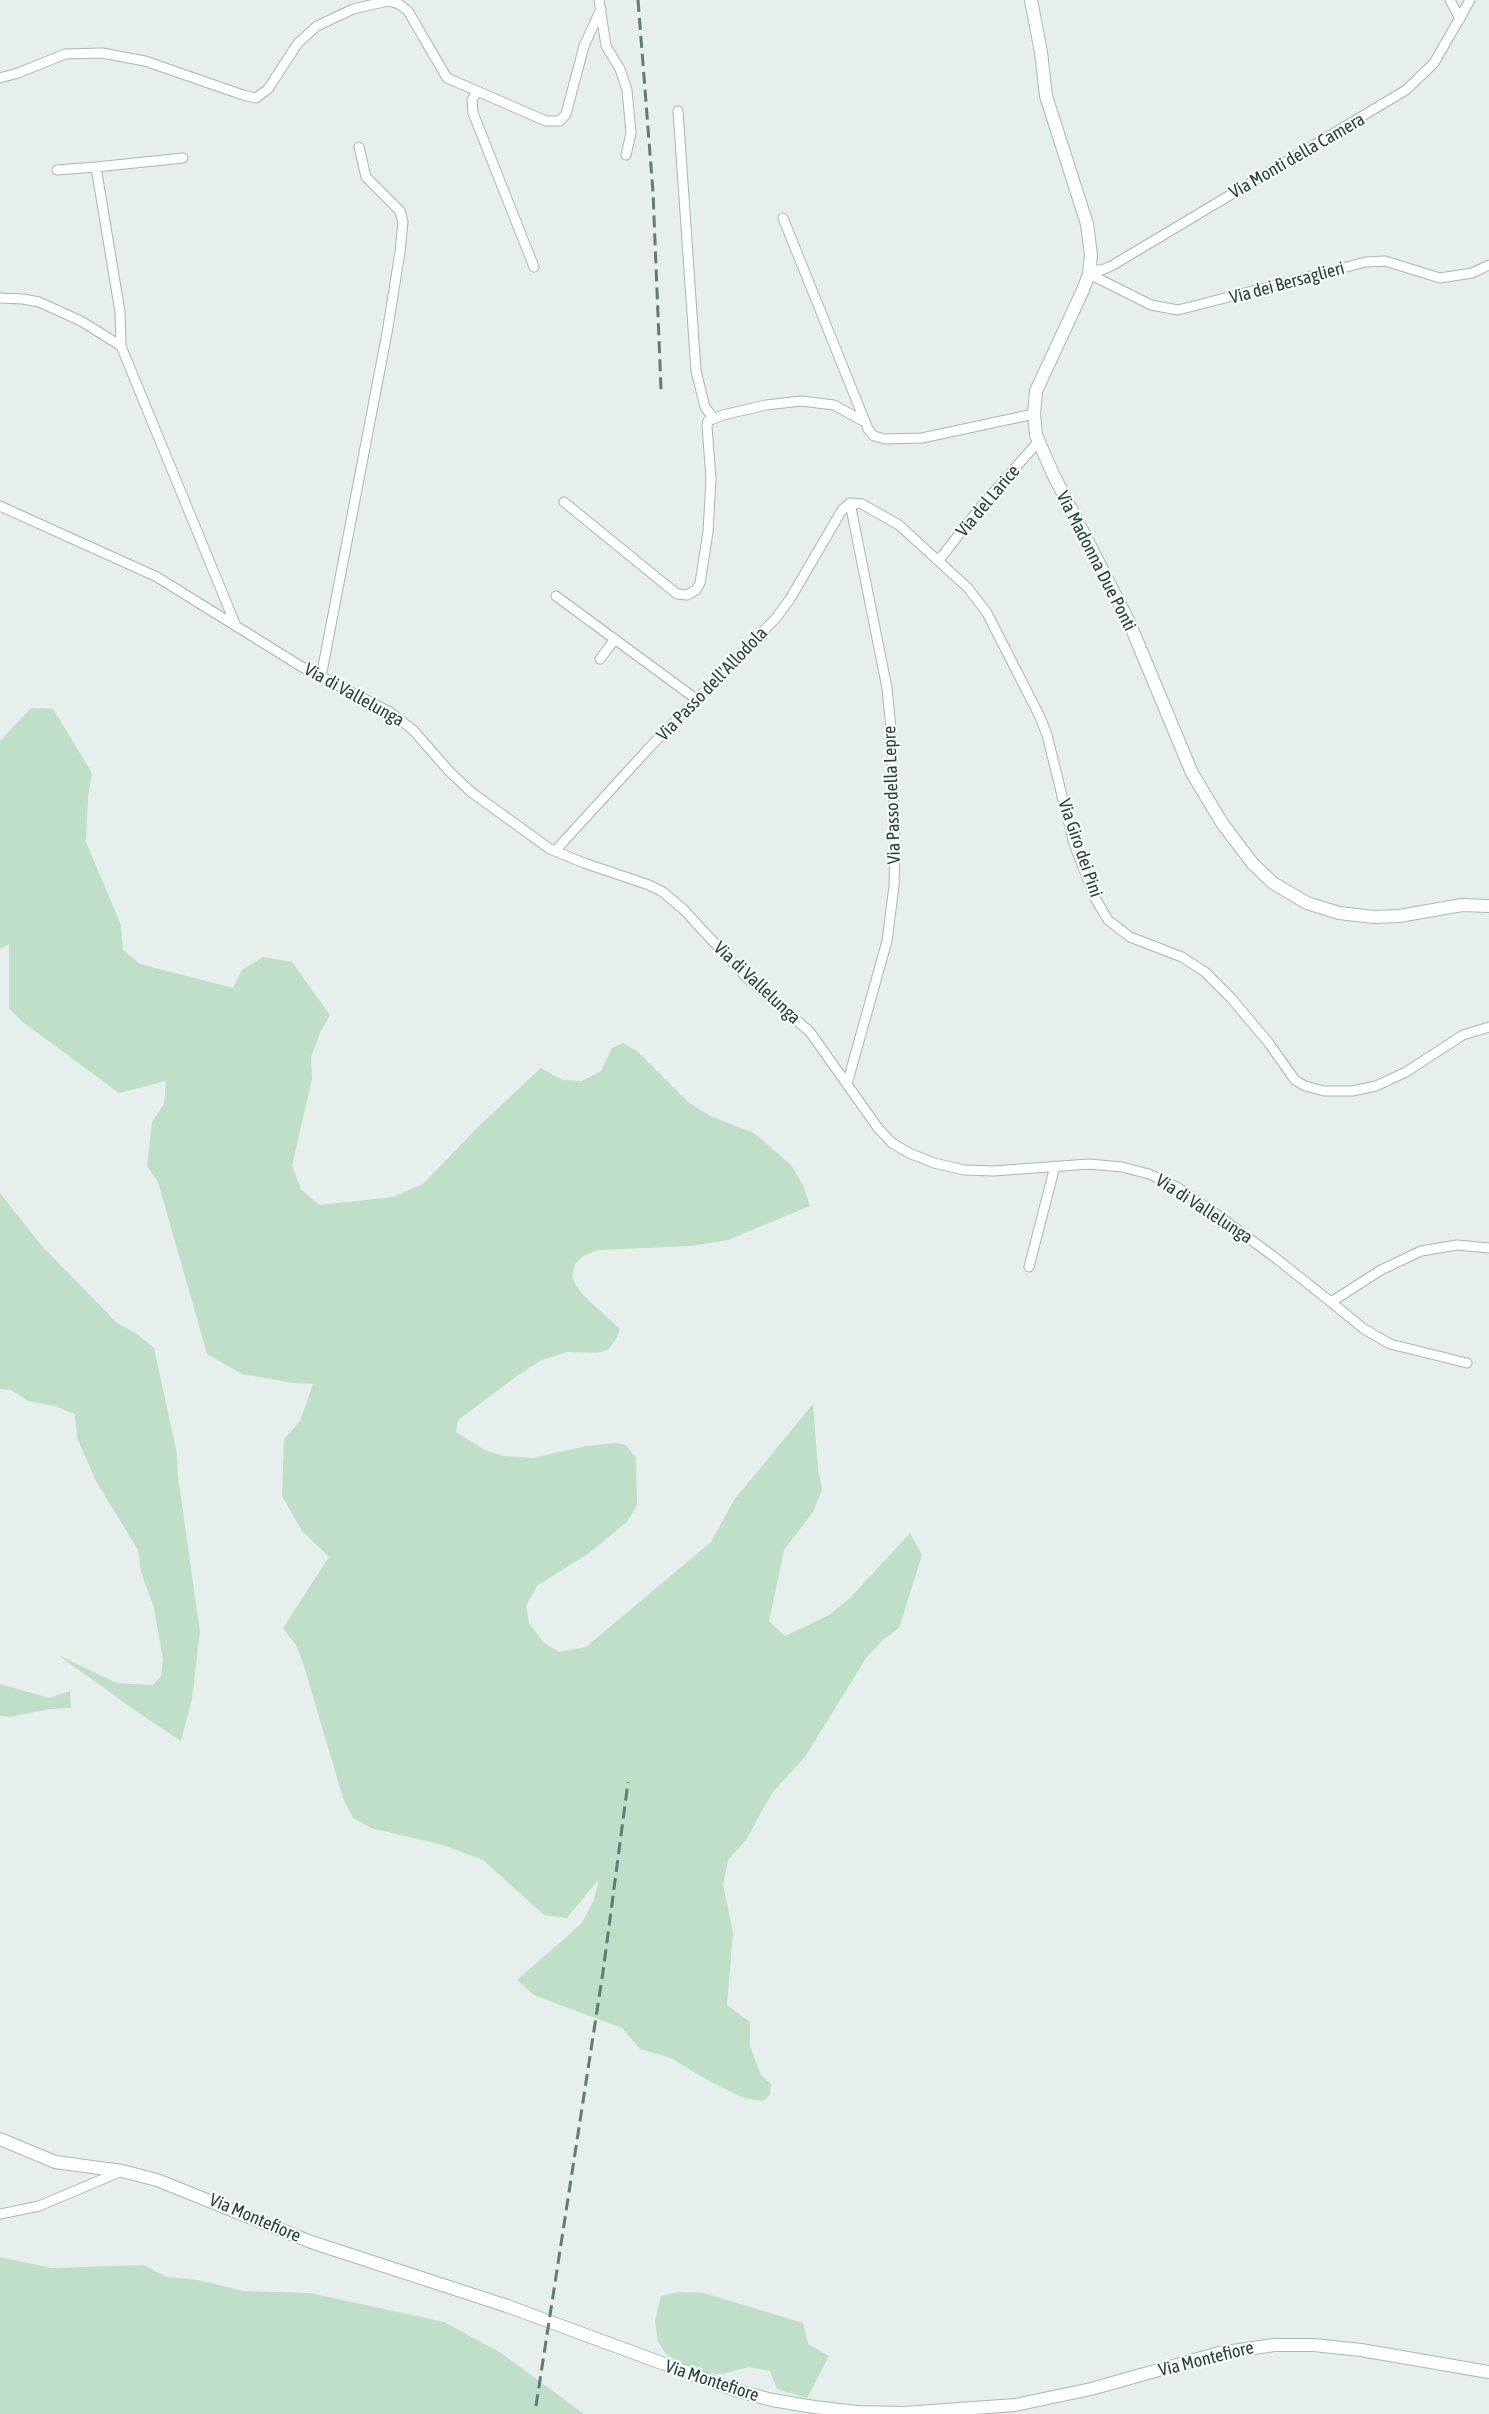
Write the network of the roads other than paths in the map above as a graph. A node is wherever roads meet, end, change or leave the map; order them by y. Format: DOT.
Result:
graph roads {
  1 [pos="1030,0"];
  2 [pos="1450,0"];
  3 [pos="1470,0"];
  4 [pos="600,4"];
  5 [pos="1460,19"];
  6 [pos="0,78"];
  7 [pos="477,91"];
  8 [pos="678,111"];
  9 [pos="358,147"];
  10 [pos="626,155"];
  11 [pos="183,158"];
  12 [pos="96,167"];
  13 [pos="57,170"];
  14 [pos="783,218"];
  15 [pos="1489,265"];
  16 [pos="534,267"];
  17 [pos="1089,272"];
  18 [pos="0,298"];
  19 [pos="121,346"];
  20 [pos="1034,414"];
  21 [pos="713,418"];
  22 [pos="865,422"];
  23 [pos="1038,442"];
  24 [pos="564,502"];
  25 [pos="850,503"];
  26 [pos="0,506"];
  27 [pos="939,560"];
  28 [pos="556,596"];
  29 [pos="236,626"];
  30 [pos="615,639"];
  31 [pos="600,659"];
  32 [pos="321,677"];
  33 [pos="696,699"];
  34 [pos="555,851"];
  35 [pos="1489,906"];
  36 [pos="1489,1027"];
  37 [pos="847,1084"];
  38 [pos="1055,1166"];
  39 [pos="1488,1247"];
  40 [pos="1029,1267"];
  41 [pos="1331,1302"];
  42 [pos="1467,1363"];
  43 [pos="0,2139"];
  44 [pos="122,2171"];
  45 [pos="0,2214"];
  46 [pos="1489,2372"];
  1 -- 17 [label="main road, Via Madonna Due Ponti"];
  2 -- 5 [label="street"];
  3 -- 5 [label="street, Via Monti della Camera"];
  4 -- 7 [label="street"];
  4 -- 10 [label="street"];
  5 -- 17 [label="street, Via Monti della Camera"];
  6 -- 7 [label="street"];
  7 -- 16 [label="street"];
  8 -- 21 [label="street"];
  9 -- 32 [label="street"];
  11 -- 12 [label="street"];
  12 -- 13 [label="street"];
  12 -- 19 [label="street"];
  14 -- 22 [label="street"];
  15 -- 17 [label="street, Via dei Bersaglieri"];
  17 -- 20 [label="main road, Via Madonna Due Ponti"];
  18 -- 19 [label="street"];
  19 -- 29 [label="street"];
  20 -- 22 [label="street"];
  20 -- 23 [label="main road, Via Madonna Due Ponti"];
  21 -- 22 [label="street"];
  21 -- 24 [label="street"];
  23 -- 27 [label="street, Via del Larice"];
  23 -- 35 [label="main road, Via Madonna Due Ponti"];
  25 -- 27 [label="street, Via Giro dei Pini"];
  25 -- 33 [label="street, Via Passo dell'Allodola"];
  25 -- 37 [label="street, Via Passo della Lepre"];
  26 -- 29 [label="street, Via di Vallelunga"];
  27 -- 36 [label="street, Via Giro dei Pini"];
  28 -- 30 [label="street"];
  29 -- 32 [label="street, Via di Vallelunga"];
  30 -- 31 [label="street"];
  30 -- 33 [label="street"];
  32 -- 34 [label="street, Via di Vallelunga"];
  33 -- 34 [label="street, Via Passo dell'Allodola"];
  34 -- 37 [label="street, Via di Vallelunga"];
  37 -- 38 [label="street, Via di Vallelunga"];
  38 -- 40 [label="street"];
  38 -- 41 [label="street, Via di Vallelunga"];
  39 -- 41 [label="street"];
  41 -- 42 [label="street, Via di Vallelunga"];
  43 -- 44 [label="main road, Via Montefiore"];
  44 -- 45 [label="street"];
  44 -- 46 [label="main road, Via Montefiore"];
}
